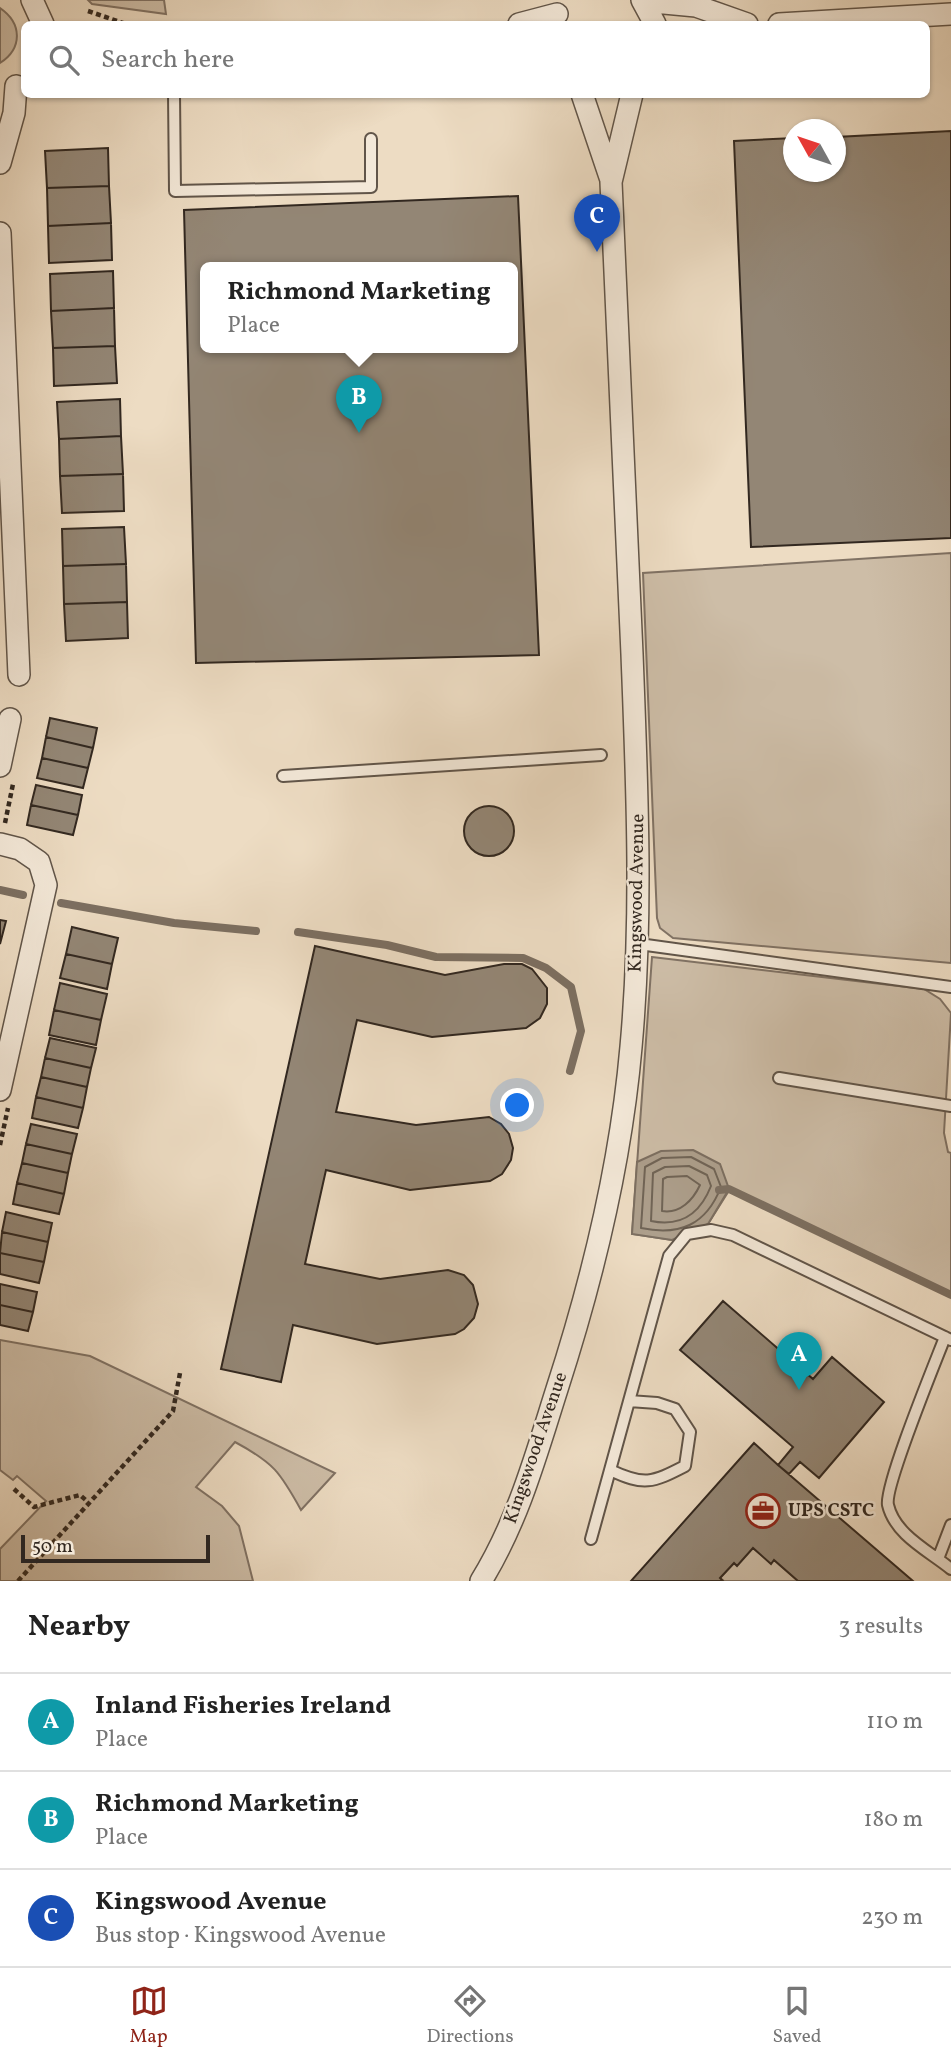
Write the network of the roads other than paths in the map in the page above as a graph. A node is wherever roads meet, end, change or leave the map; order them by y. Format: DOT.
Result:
graph roads {
  1 [pos="643,0"];
  2 [pos="560,13"];
  3 [pos="951,14"];
  4 [pos="530,21"];
  5 [pos="654,21"];
  6 [pos="738,21"];
  7 [pos="831,21"];
  8 [pos="13,85"];
  9 [pos="174,98"];
  10 [pos="583,98"];
  11 [pos="631,98"];
  12 [pos="371,139"];
  13 [pos="0,163"];
  14 [pos="611,182"];
  15 [pos="0,233"];
  16 [pos="19,675"];
  17 [pos="10,719"];
  18 [pos="601,755"];
  19 [pos="0,766"];
  20 [pos="283,776"];
  21 [pos="0,844"];
  22 [pos="639,944"];
  23 [pos="951,987"];
  24 [pos="779,1079"];
  25 [pos="0,1090"];
  26 [pos="951,1106"];
  27 [pos="948,1339"];
  28 [pos="629,1401"];
  29 [pos="610,1470"];
  30 [pos="951,1525"];
  31 [pos="591,1539"];
  32 [pos="938,1559"];
  33 [pos="951,1569"];
  34 [pos="481,1581"];
  1 -- 5 [label="street"];
  1 -- 6 [label="street"];
  2 -- 4 [label="street"];
  3 -- 7 [label="street"];
  8 -- 13 [label="street"];
  9 -- 12 [label="lane"];
  10 -- 14 [label="street, Kingswood Avenue"];
  11 -- 14 [label="street, Kingswood Avenue"];
  14 -- 22 [label="street, Kingswood Avenue"];
  15 -- 16 [label="street"];
  17 -- 19 [label="street"];
  18 -- 20 [label="lane"];
  21 -- 25 [label="street"];
  22 -- 23 [label="lane"];
  22 -- 34 [label="street, Kingswood Avenue"];
  24 -- 26 [label="lane"];
  27 -- 28 [label="lane"];
  27 -- 32 [label="lane"];
  28 -- 29 [label="lane"];
  28 -- 29 [label="lane"];
  29 -- 31 [label="lane"];
  30 -- 32 [label="lane"];
  32 -- 33 [label="lane"];
}
